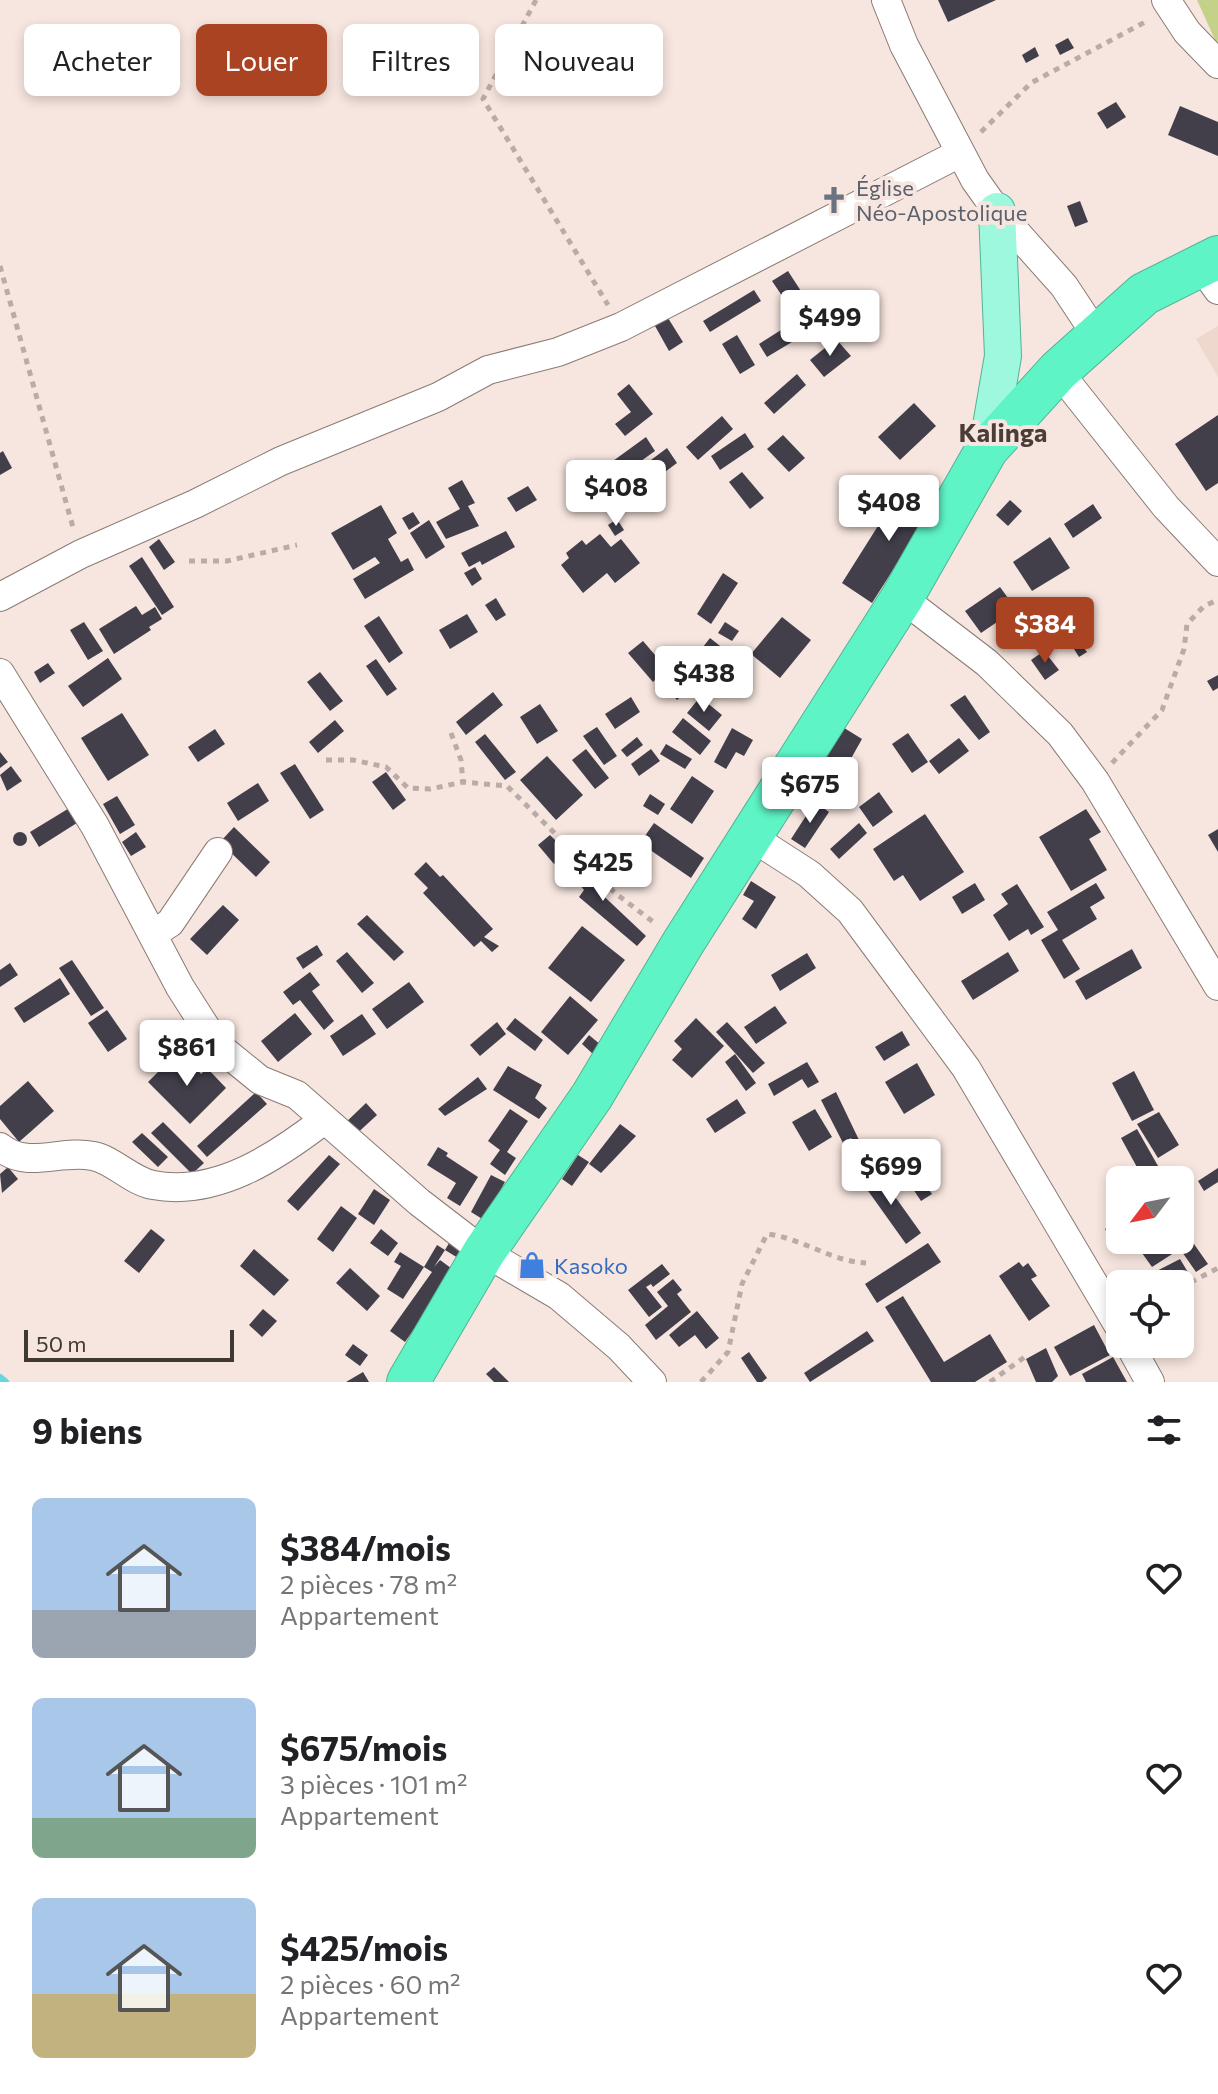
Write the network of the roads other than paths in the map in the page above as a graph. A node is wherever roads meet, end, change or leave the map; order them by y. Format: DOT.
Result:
graph roads {
  1 [pos="886,0"];
  2 [pos="1169,4"];
  3 [pos="1218,64"];
  4 [pos="960,153"];
  5 [pos="997,211"];
  6 [pos="1212,271"];
  7 [pos="1097,336"];
  8 [pos="1058,371"];
  9 [pos="987,449"];
  10 [pos="1218,562"];
  11 [pos="0,597"];
  12 [pos="902,598"];
  13 [pos="0,673"];
  14 [pos="750,836"];
  15 [pos="218,852"];
  16 [pos="153,934"];
  17 [pos="1218,986"];
  18 [pos="324,1120"];
  19 [pos="0,1147"];
  20 [pos="484,1252"];
  21 [pos="1106,1304"];
  22 [pos="1137,1358"];
  23 [pos="408,1382"];
  24 [pos="652,1382"];
  25 [pos="1150,1382"];
  1 -- 4 [label="street"];
  2 -- 3 [label="street"];
  4 -- 5 [label="street"];
  4 -- 11 [label="street"];
  5 -- 7 [label="street"];
  5 -- 9 [label="main road"];
  6 -- 7 [label="highway"];
  7 -- 8 [label="highway"];
  8 -- 9 [label="highway"];
  8 -- 10 [label="street"];
  9 -- 12 [label="highway"];
  12 -- 14 [label="highway"];
  12 -- 17 [label="street"];
  13 -- 16 [label="street"];
  14 -- 20 [label="highway"];
  14 -- 21 [label="street"];
  15 -- 16 [label="street"];
  16 -- 18 [label="street"];
  18 -- 19 [label="street"];
  18 -- 20 [label="street"];
  20 -- 23 [label="highway"];
  20 -- 24 [label="street"];
  22 -- 25 [label="street"];
}
